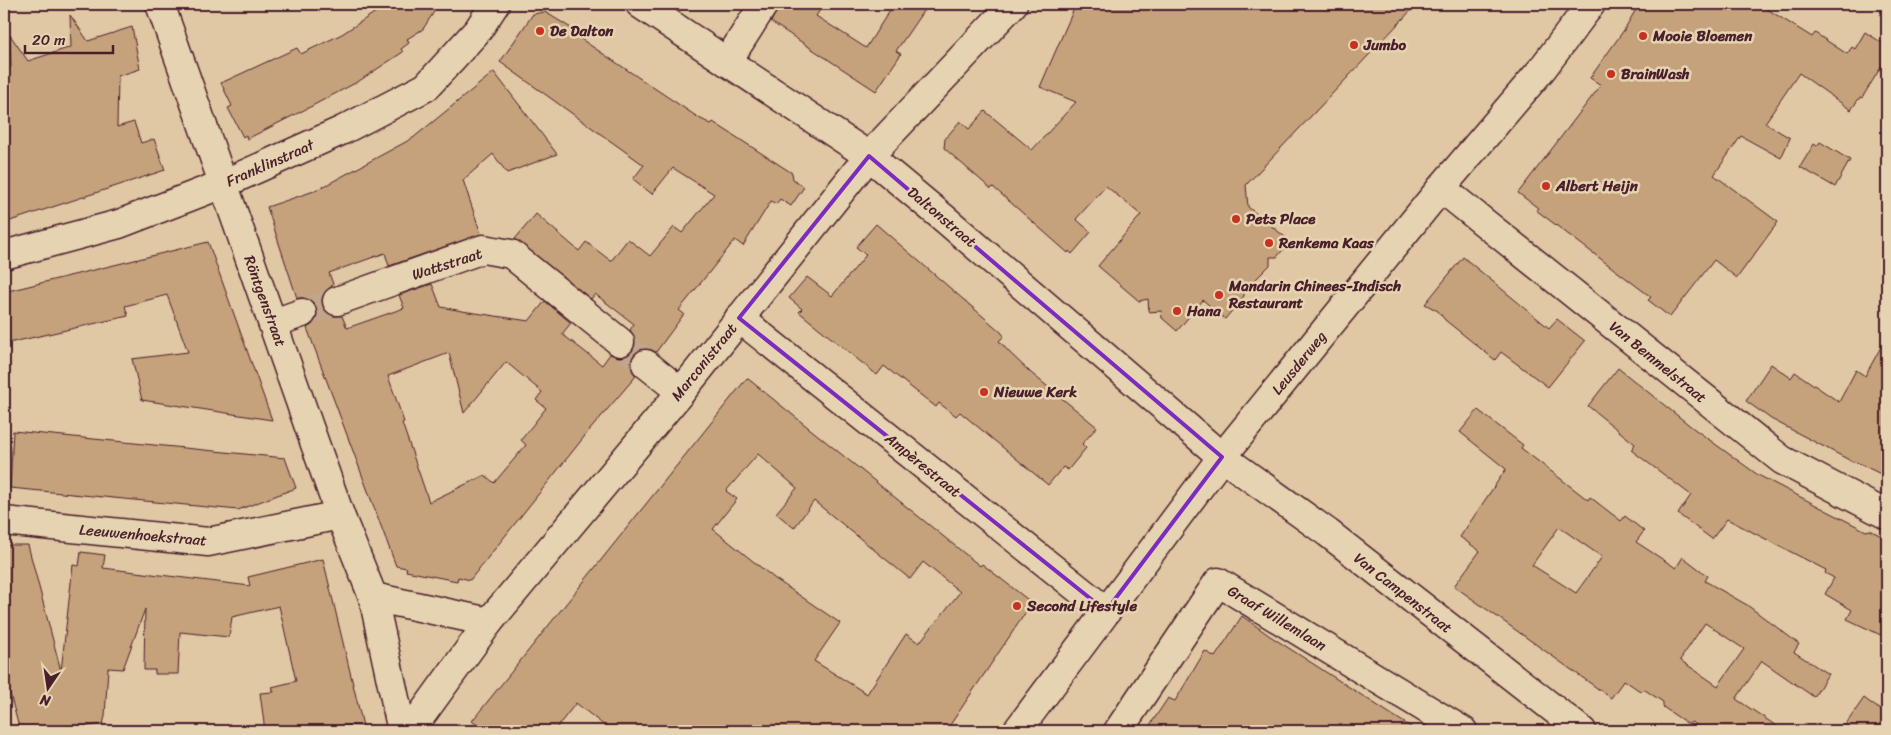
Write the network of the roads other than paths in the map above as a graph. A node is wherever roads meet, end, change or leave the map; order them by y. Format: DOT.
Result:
graph roads {
  1 [pos="160,4"];
  2 [pos="495,4"];
  3 [pos="640,4"];
  4 [pos="764,4"];
  5 [pos="1013,4"];
  6 [pos="1591,4"];
  7 [pos="727,62"];
  8 [pos="868,156"];
  9 [pos="223,184"];
  10 [pos="1442,188"];
  11 [pos="4,255"];
  12 [pos="337,301"];
  13 [pos="302,313"];
  14 [pos="739,318"];
  15 [pos="274,323"];
  16 [pos="620,342"];
  17 [pos="646,364"];
  18 [pos="681,392"];
  19 [pos="1222,457"];
  20 [pos="340,515"];
  21 [pos="1887,515"];
  22 [pos="4,521"];
  23 [pos="373,597"];
  24 [pos="1106,611"];
  25 [pos="489,622"];
  26 [pos="402,731"];
  27 [pos="410,731"];
  28 [pos="1017,731"];
  29 [pos="1118,731"];
  30 [pos="1463,731"];
  31 [pos="1582,731"];
  1 -- 9 [label="street, Röntgenstraat"];
  2 -- 9 [label="street, Franklinstraat"];
  3 -- 7 [label="street, Daltonstraat"];
  4 -- 7 [label="street"];
  5 -- 8 [label="street, Marconistraat"];
  6 -- 10 [label="street, Leusderweg"];
  7 -- 8 [label="street, Daltonstraat"];
  8 -- 14 [label="street, Marconistraat"];
  8 -- 19 [label="street, Daltonstraat"];
  9 -- 11 [label="street, Franklinstraat"];
  9 -- 15 [label="street, Röntgenstraat"];
  10 -- 19 [label="street, Leusderweg"];
  10 -- 21 [label="street, Van Bemmelstraat"];
  12 -- 16 [label="street, Wattstraat"];
  13 -- 15 [label="street"];
  14 -- 18 [label="street, Marconistraat"];
  14 -- 24 [label="street, Ampèrestraat"];
  15 -- 20 [label="street, Röntgenstraat"];
  17 -- 18 [label="street"];
  18 -- 25 [label="street, Marconistraat"];
  19 -- 24 [label="street, Leusderweg"];
  19 -- 31 [label="street, Van Campenstraat"];
  20 -- 22 [label="street, Leeuwenhoekstraat"];
  20 -- 23 [label="street, Röntgenstraat"];
  23 -- 25 [label="street"];
  23 -- 26 [label="street, Röntgenstraat"];
  24 -- 28 [label="street, Leusderweg"];
  25 -- 27 [label="street, Marconistraat"];
  29 -- 30 [label="street, Graaf Willemlaan"];
}
